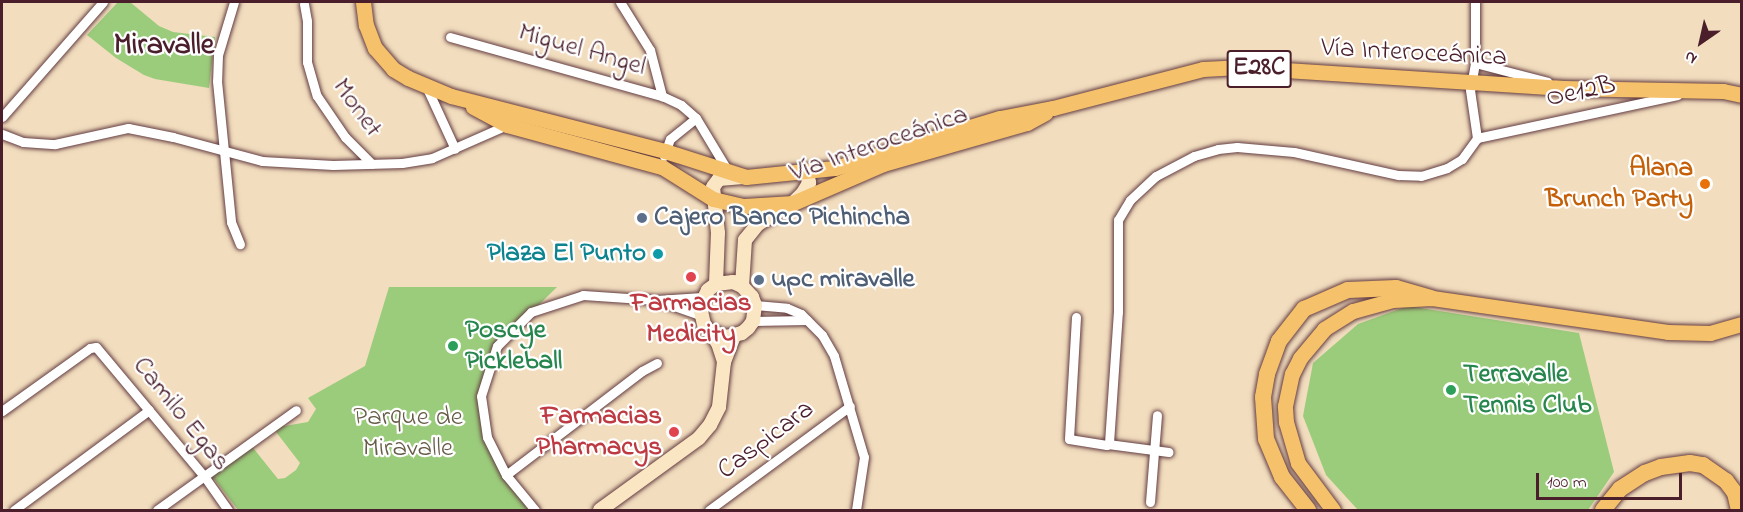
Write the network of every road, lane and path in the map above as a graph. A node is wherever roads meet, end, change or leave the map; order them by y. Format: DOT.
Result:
graph roads {
  1 [pos="103,2"];
  2 [pos="234,2"];
  3 [pos="363,2"];
  4 [pos="620,2"];
  5 [pos="1475,2"];
  6 [pos="304,4"];
  7 [pos="450,37"];
  8 [pos="1475,63"];
  9 [pos="1470,81"];
  10 [pos="426,86"];
  11 [pos="1563,88"];
  12 [pos="1694,91"];
  13 [pos="1742,95"];
  14 [pos="452,96"];
  15 [pos="662,96"];
  16 [pos="1053,108"];
  17 [pos="2,117"];
  18 [pos="535,117"];
  19 [pos="696,118"];
  20 [pos="507,125"];
  21 [pos="2,134"];
  22 [pos="1476,138"];
  23 [pos="455,149"];
  24 [pos="665,151"];
  25 [pos="224,153"];
  26 [pos="372,164"];
  27 [pos="661,167"];
  28 [pos="728,171"];
  29 [pos="807,172"];
  30 [pos="746,177"];
  31 [pos="713,200"];
  32 [pos="793,203"];
  33 [pos="240,243"];
  34 [pos="716,284"];
  35 [pos="742,286"];
  36 [pos="702,297"];
  37 [pos="1432,298"];
  38 [pos="657,300"];
  39 [pos="755,305"];
  40 [pos="700,315"];
  41 [pos="1076,317"];
  42 [pos="807,320"];
  43 [pos="753,321"];
  44 [pos="1742,324"];
  45 [pos="710,331"];
  46 [pos="734,336"];
  47 [pos="724,362"];
  48 [pos="657,363"];
  49 [pos="850,406"];
  50 [pos="149,410"];
  51 [pos="296,410"];
  52 [pos="2,411"];
  53 [pos="1157,415"];
  54 [pos="1108,444"];
  55 [pos="1155,450"];
  56 [pos="1168,452"];
  57 [pos="506,475"];
  58 [pos="204,476"];
  59 [pos="1150,502"];
  60 [pos="14,510"];
  61 [pos="157,510"];
  62 [pos="228,510"];
  63 [pos="536,510"];
  64 [pos="600,510"];
  65 [pos="709,510"];
  66 [pos="856,510"];
  67 [pos="1308,510"];
  68 [pos="1333,510"];
  69 [pos="1603,510"];
  70 [pos="1739,510"];
  1 -- 17 [label="street"];
  2 -- 25 [label="street"];
  3 -- 10 [label="main road, Vía Interoceánica"];
  4 -- 15 [label="street"];
  5 -- 8 [label="street"];
  6 -- 26 [label="street, Monet"];
  7 -- 15 [label="street, Miguel Angel"];
  8 -- 9 [label="street"];
  8 -- 11 [label="street"];
  9 -- 11 [label="main road, Vía Interoceánica / E28C"];
  9 -- 16 [label="main road, Vía Interoceánica / E28C"];
  9 -- 22 [label="street"];
  10 -- 14 [label="main road, Vía Interoceánica"];
  10 -- 23 [label="street"];
  11 -- 12 [label="main road, Vía Interoceánica / E28C"];
  12 -- 13 [label="main road, Vía Interoceánica / E28C"];
  12 -- 22 [label="street, Oe12B"];
  14 -- 18 [label="main road, Vía Interoceánica"];
  14 -- 20 [label="main road, Vía Interoceánica"];
  15 -- 19 [label="street, Miguel Angel"];
  16 -- 29 [label="main road, Vía Interoceánica"];
  16 -- 32 [label="main road, Vía Interoceánica"];
  18 -- 20 [label="street"];
  18 -- 24 [label="main road, Vía Interoceánica"];
  19 -- 24 [label="street"];
  19 -- 28 [label="street, Miguel Angel"];
  20 -- 23 [label="street"];
  20 -- 27 [label="main road, Vía Interoceánica"];
  21 -- 25 [label="street"];
  22 -- 54 [label="street"];
  23 -- 26 [label="street"];
  24 -- 27 [label="street"];
  24 -- 28 [label="main road, Vía Interoceánica"];
  25 -- 26 [label="street"];
  25 -- 33 [label="street"];
  27 -- 31 [label="main road, Vía Interoceánica"];
  28 -- 30 [label="main road, Vía Interoceánica"];
  29 -- 30 [label="main road, Vía Interoceánica"];
  29 -- 32 [label="street"];
  30 -- 31 [label="street"];
  31 -- 32 [label="main road, Vía Interoceánica"];
  31 -- 34 [label="street"];
  32 -- 35 [label="street"];
  34 -- 35 [label="street"];
  34 -- 36 [label="street"];
  35 -- 39 [label="street"];
  36 -- 38 [label="street"];
  36 -- 40 [label="street"];
  37 -- 44 [label="main road"];
  37 -- 67 [label="highway"];
  37 -- 68 [label="main road"];
  38 -- 40 [label="street"];
  38 -- 57 [label="street"];
  39 -- 42 [label="street"];
  39 -- 43 [label="street"];
  40 -- 45 [label="street"];
  41 -- 54 [label="street"];
  42 -- 43 [label="street"];
  42 -- 49 [label="street"];
  43 -- 46 [label="street"];
  45 -- 46 [label="street"];
  45 -- 47 [label="street"];
  46 -- 47 [label="street"];
  47 -- 64 [label="street"];
  48 -- 57 [label="street"];
  49 -- 65 [label="street, Caspicara"];
  49 -- 66 [label="street"];
  50 -- 52 [label="street, Camilo Egas"];
  50 -- 58 [label="street, Camilo Egas"];
  50 -- 60 [label="street"];
  51 -- 58 [label="street"];
  53 -- 55 [label="street"];
  54 -- 55 [label="street"];
  55 -- 56 [label="street"];
  55 -- 59 [label="street"];
  57 -- 63 [label="street"];
  58 -- 61 [label="street"];
  58 -- 62 [label="street, Camilo Egas"];
  69 -- 70 [label="highway"];
}
